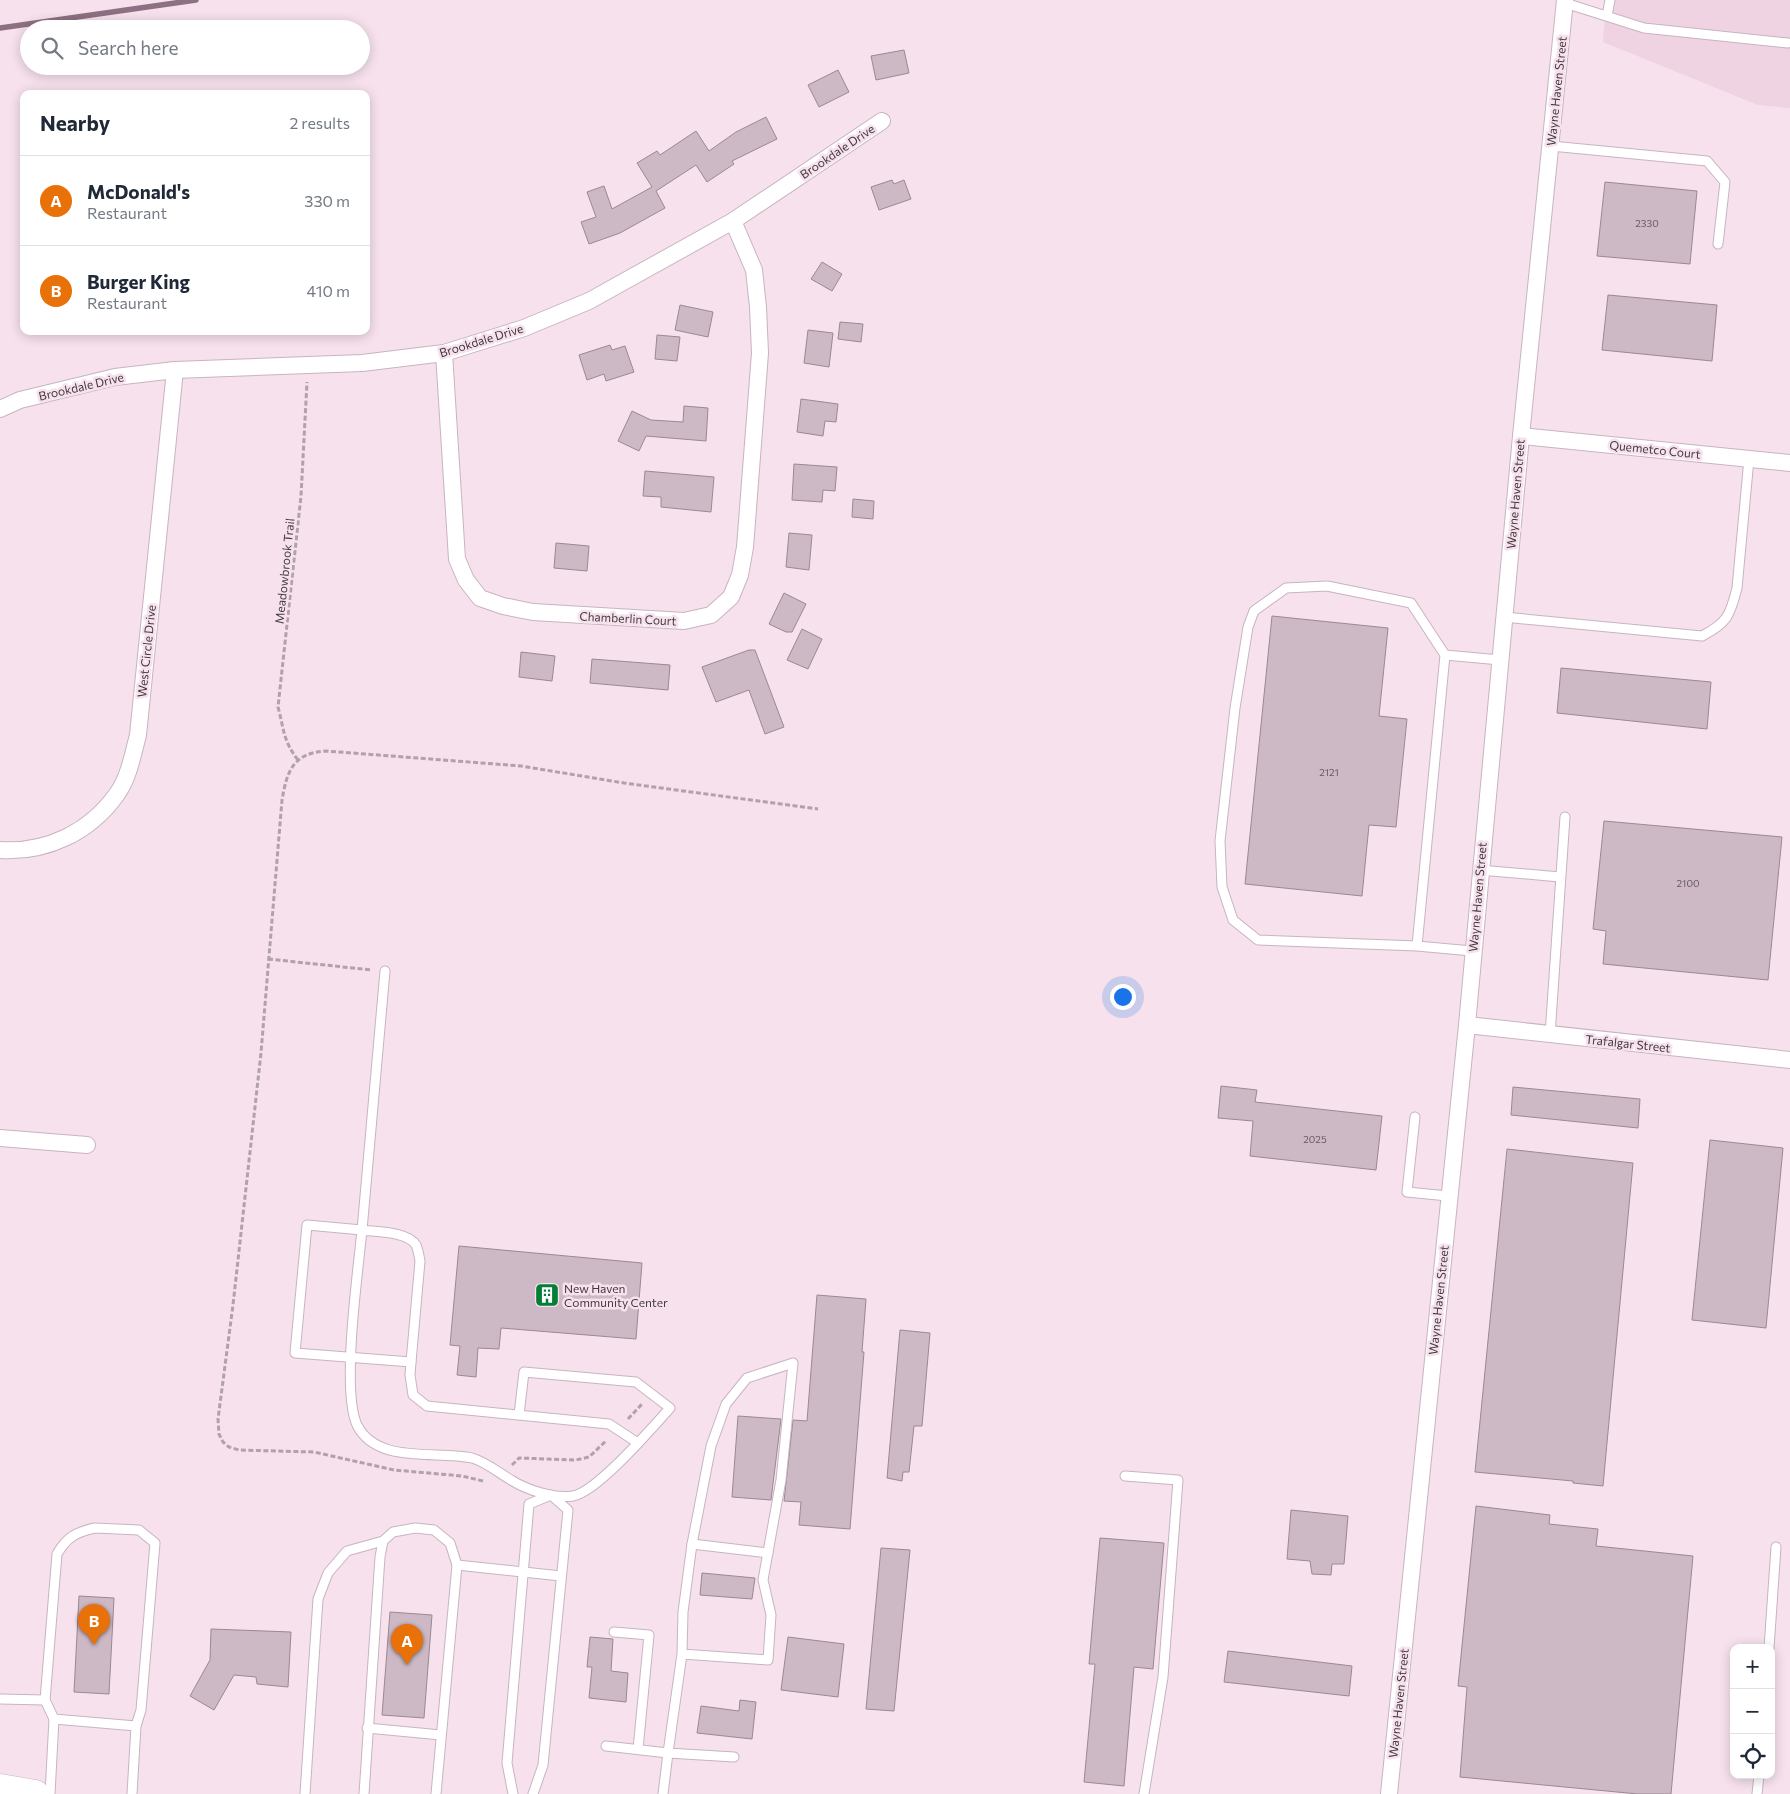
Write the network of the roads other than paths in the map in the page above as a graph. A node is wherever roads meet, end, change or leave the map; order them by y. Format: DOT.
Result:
graph roads {
  1 [pos="1610,0"];
  2 [pos="1565,2"];
  3 [pos="1608,16"];
  4 [pos="1788,44"];
  5 [pos="882,121"];
  6 [pos="1551,146"];
  7 [pos="733,221"];
  8 [pos="1718,244"];
  9 [pos="444,353"];
  10 [pos="175,370"];
  11 [pos="0,409"];
  12 [pos="1521,436"];
  13 [pos="1749,459"];
  14 [pos="1790,463"];
  15 [pos="1504,617"];
  16 [pos="1445,655"];
  17 [pos="1500,660"];
  18 [pos="1565,817"];
  19 [pos="0,850"];
  20 [pos="1480,870"];
  21 [pos="1560,877"];
  22 [pos="1417,946"];
  23 [pos="1472,951"];
  24 [pos="386,971"];
  25 [pos="1467,1025"];
  26 [pos="1550,1035"];
  27 [pos="1790,1060"];
  28 [pos="1415,1117"];
  29 [pos="0,1138"];
  30 [pos="87,1145"];
  31 [pos="1448,1196"];
  32 [pos="362,1230"];
  33 [pos="351,1357"];
  34 [pos="411,1362"];
  35 [pos="519,1416"];
  36 [pos="638,1443"];
  37 [pos="1125,1476"];
  38 [pos="551,1495"];
  39 [pos="383,1541"];
  40 [pos="692,1544"];
  41 [pos="1776,1547"];
  42 [pos="768,1552"];
  43 [pos="457,1565"];
  44 [pos="522,1571"];
  45 [pos="561,1576"];
  46 [pos="614,1632"];
  47 [pos="1769,1644"];
  48 [pos="682,1654"];
  49 [pos="0,1699"];
  50 [pos="45,1700"];
  51 [pos="54,1719"];
  52 [pos="136,1726"];
  53 [pos="367,1728"];
  54 [pos="441,1735"];
  55 [pos="606,1746"];
  56 [pos="638,1749"];
  57 [pos="668,1753"];
  58 [pos="734,1757"];
  59 [pos="1759,1779"];
  60 [pos="0,1788"];
  61 [pos="35,1794"];
  62 [pos="50,1794"];
  63 [pos="132,1794"];
  64 [pos="305,1794"];
  65 [pos="364,1794"];
  66 [pos="436,1794"];
  67 [pos="513,1794"];
  68 [pos="533,1794"];
  69 [pos="663,1794"];
  70 [pos="1144,1794"];
  71 [pos="1389,1794"];
  72 [pos="1757,1794"];
  1 -- 3 [label="lane"];
  2 -- 3 [label="lane"];
  2 -- 6 [label="street, Wayne Haven Street"];
  3 -- 4 [label="lane"];
  5 -- 7 [label="street, Brookdale Drive"];
  6 -- 8 [label="lane"];
  6 -- 12 [label="street, Wayne Haven Street"];
  7 -- 9 [label="street, Brookdale Drive"];
  7 -- 9 [label="street, Chamberlin Court"];
  9 -- 10 [label="street, Brookdale Drive"];
  10 -- 11 [label="street, Brookdale Drive"];
  10 -- 19 [label="street, West Circle Drive"];
  12 -- 13 [label="street, Quemetco Court"];
  12 -- 15 [label="street, Wayne Haven Street"];
  13 -- 14 [label="street, Quemetco Court"];
  13 -- 15 [label="lane"];
  15 -- 17 [label="street, Wayne Haven Street"];
  16 -- 17 [label="lane"];
  16 -- 22 [label="lane"];
  16 -- 22 [label="lane"];
  17 -- 20 [label="street, Wayne Haven Street"];
  18 -- 21 [label="lane"];
  20 -- 21 [label="lane"];
  20 -- 23 [label="street, Wayne Haven Street"];
  21 -- 26 [label="lane"];
  22 -- 23 [label="lane"];
  23 -- 25 [label="street, Wayne Haven Street"];
  24 -- 32 [label="lane"];
  25 -- 26 [label="street, Trafalgar Street"];
  25 -- 31 [label="street, Wayne Haven Street"];
  26 -- 27 [label="street, Trafalgar Street"];
  28 -- 31 [label="lane"];
  29 -- 30 [label="street"];
  31 -- 71 [label="street, Wayne Haven Street"];
  32 -- 33 [label="lane"];
  32 -- 33 [label="lane"];
  32 -- 34 [label="lane"];
  33 -- 34 [label="lane"];
  33 -- 38 [label="lane"];
  34 -- 35 [label="lane"];
  35 -- 36 [label="lane"];
  35 -- 36 [label="lane"];
  36 -- 38 [label="lane"];
  37 -- 70 [label="lane"];
  38 -- 44 [label="lane"];
  38 -- 45 [label="lane"];
  39 -- 43 [label="lane"];
  39 -- 53 [label="lane"];
  39 -- 64 [label="lane"];
  40 -- 42 [label="lane"];
  40 -- 42 [label="lane"];
  40 -- 48 [label="lane"];
  41 -- 47 [label="lane"];
  42 -- 48 [label="lane"];
  43 -- 44 [label="lane"];
  43 -- 54 [label="lane"];
  44 -- 45 [label="lane"];
  44 -- 67 [label="lane"];
  45 -- 68 [label="lane"];
  46 -- 56 [label="lane"];
  48 -- 57 [label="lane"];
  49 -- 50 [label="lane"];
  50 -- 51 [label="lane"];
  50 -- 52 [label="lane"];
  51 -- 52 [label="lane"];
  51 -- 62 [label="lane"];
  52 -- 63 [label="lane"];
  53 -- 54 [label="lane"];
  53 -- 65 [label="lane"];
  54 -- 66 [label="lane"];
  55 -- 56 [label="lane"];
  56 -- 57 [label="lane"];
  57 -- 58 [label="lane"];
  57 -- 69 [label="lane"];
  59 -- 72 [label="lane"];
  60 -- 61 [label="highway"];
}
